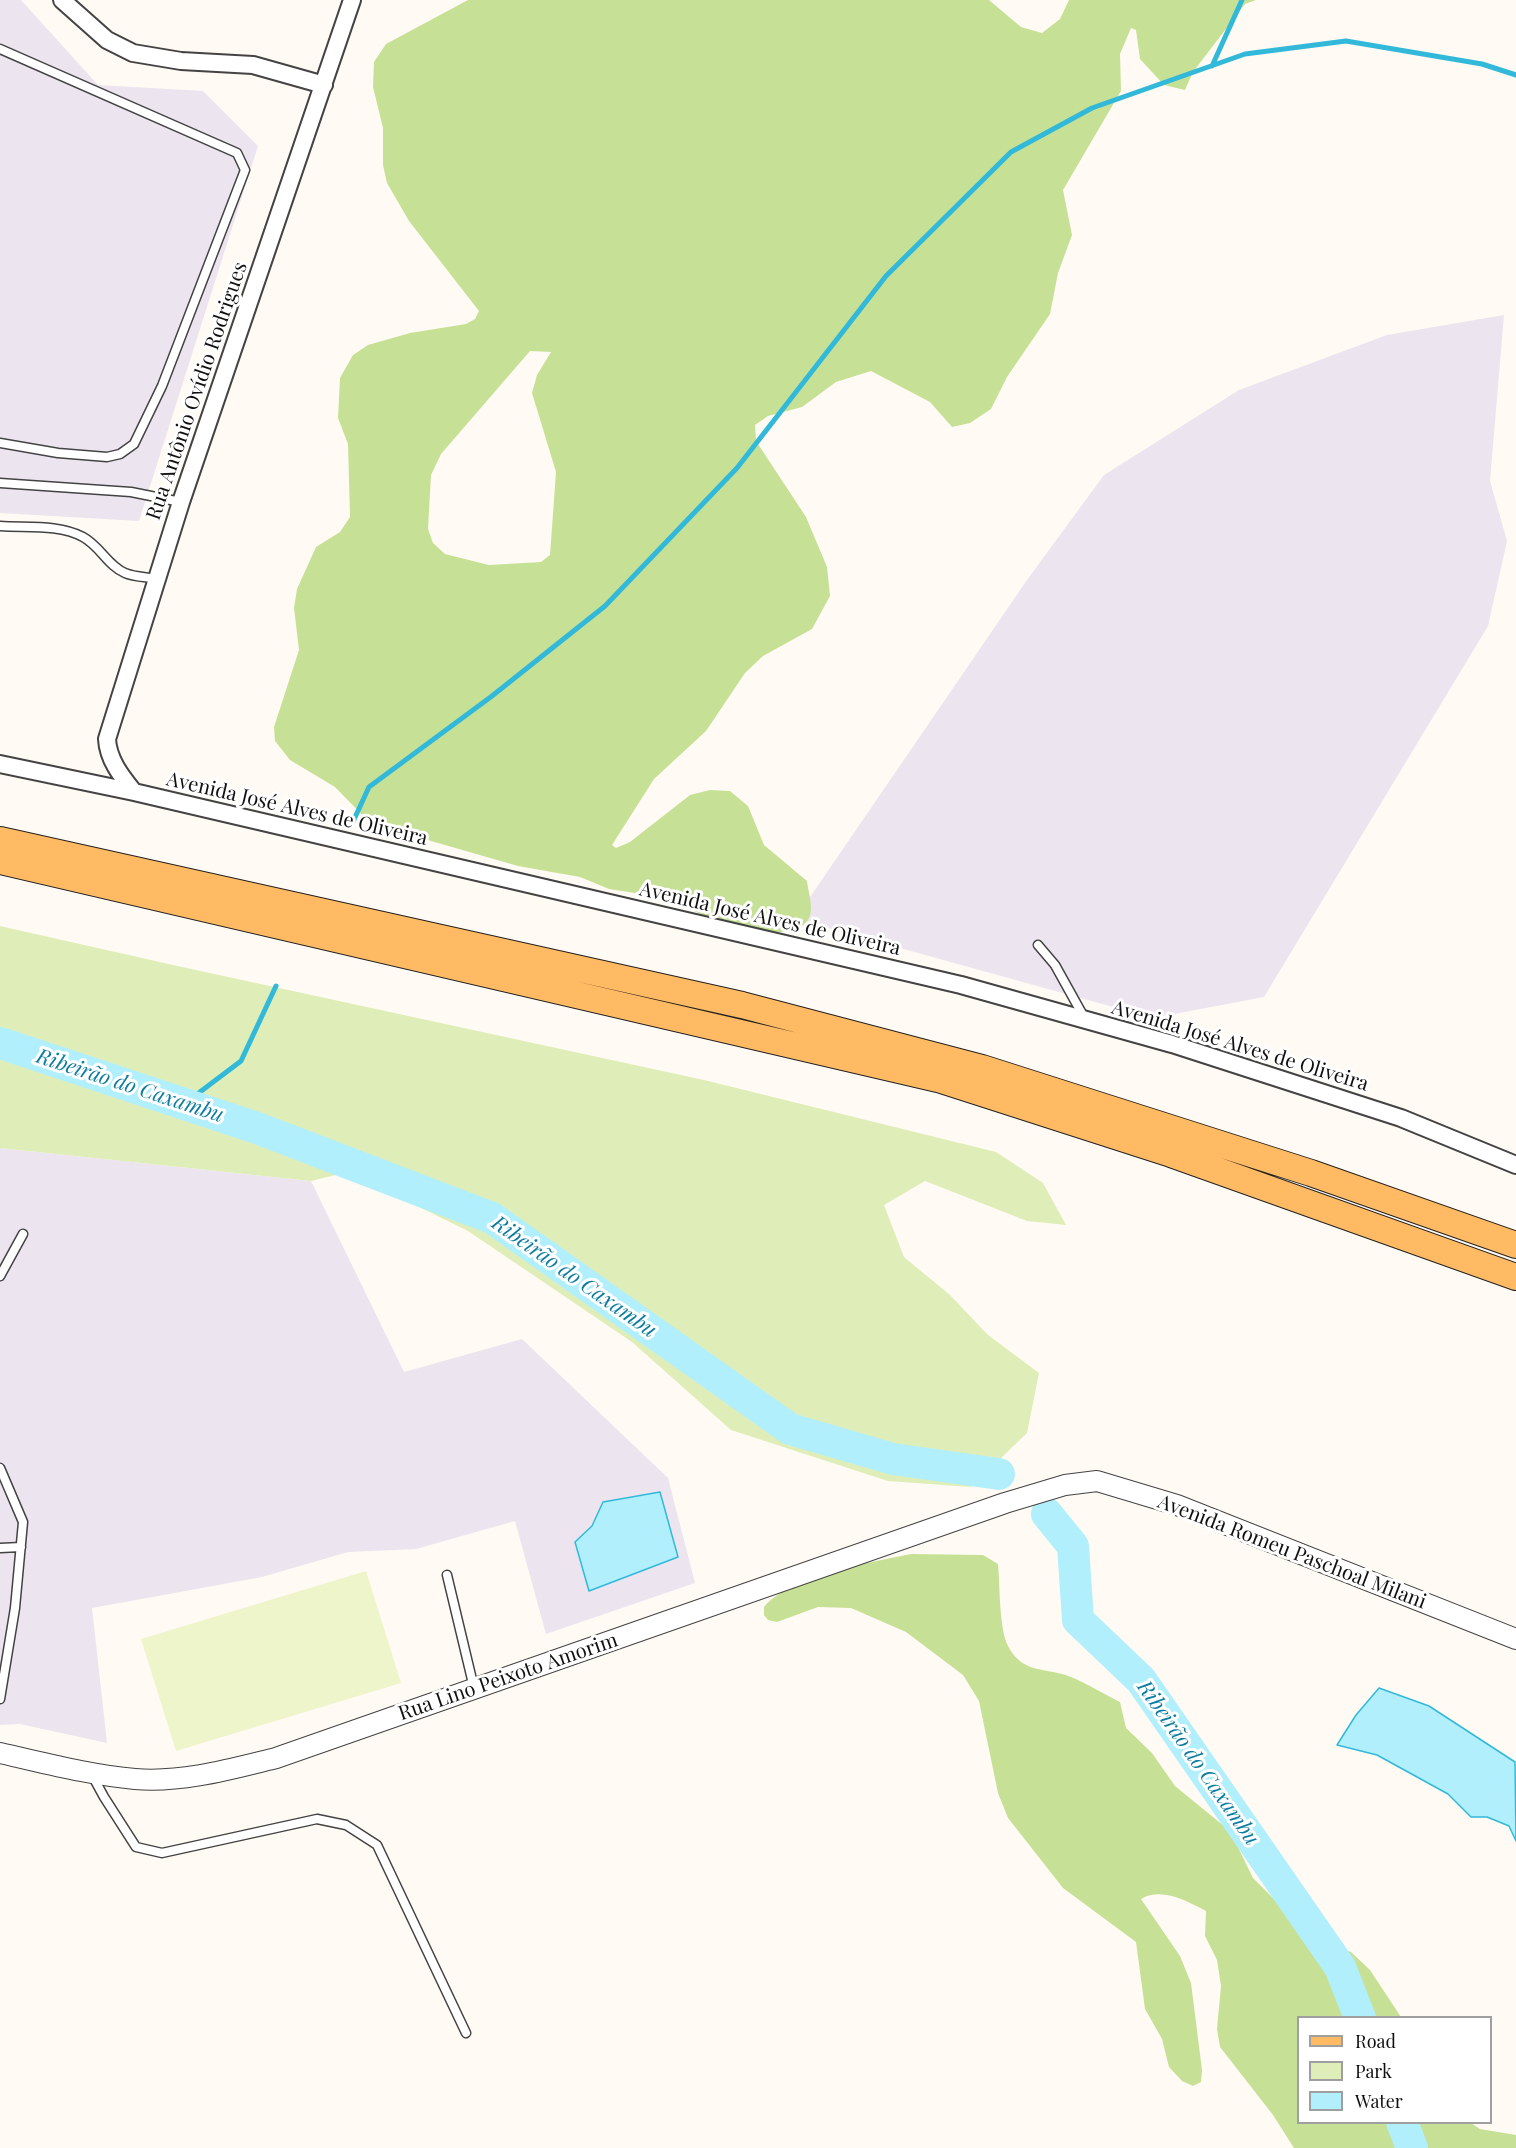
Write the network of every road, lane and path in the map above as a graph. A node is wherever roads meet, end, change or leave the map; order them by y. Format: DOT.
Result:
graph roads {
  1 [pos="62,0"];
  2 [pos="352,0"];
  3 [pos="0,49"];
  4 [pos="324,85"];
  5 [pos="0,443"];
  6 [pos="0,483"];
  7 [pos="181,502"];
  8 [pos="0,526"];
  9 [pos="157,579"];
  10 [pos="0,764"];
  11 [pos="134,792"];
  12 [pos="0,840"];
  13 [pos="0,861"];
  14 [pos="1038,945"];
  15 [pos="1085,1019"];
  16 [pos="1516,1165"];
  17 [pos="23,1234"];
  18 [pos="1516,1245"];
  19 [pos="0,1276"];
  20 [pos="1516,1277"];
  21 [pos="0,1468"];
  22 [pos="1005,1503"];
  23 [pos="21,1546"];
  24 [pos="0,1548"];
  25 [pos="447,1575"];
  26 [pos="1516,1639"];
  27 [pos="474,1689"];
  28 [pos="0,1699"];
  29 [pos="0,1753"];
  30 [pos="91,1772"];
  31 [pos="466,2033"];
  1 -- 4 [label="street"];
  2 -- 4 [label="street, Rua Antônio Ovídio Rodrigues"];
  3 -- 5 [label="lane"];
  4 -- 7 [label="street, Rua Antônio Ovídio Rodrigues"];
  6 -- 7 [label="lane"];
  7 -- 9 [label="street, Rua Antônio Ovídio Rodrigues"];
  8 -- 9 [label="lane"];
  9 -- 11 [label="street, Rua Antônio Ovídio Rodrigues"];
  10 -- 11 [label="street, Avenida José Alves de Oliveira"];
  11 -- 15 [label="street, Avenida José Alves de Oliveira"];
  12 -- 18 [label="main road"];
  13 -- 20 [label="main road"];
  14 -- 15 [label="lane"];
  15 -- 16 [label="street, Avenida José Alves de Oliveira"];
  17 -- 19 [label="lane"];
  21 -- 23 [label="lane"];
  22 -- 26 [label="street, Avenida Romeu Paschoal Milani"];
  22 -- 27 [label="street, Rua Lino Peixoto Amorim"];
  23 -- 24 [label="lane"];
  23 -- 28 [label="lane"];
  25 -- 27 [label="lane"];
  27 -- 30 [label="street, Rua Lino Peixoto Amorim"];
  29 -- 30 [label="street, Rua Lino Peixoto Amorim"];
  30 -- 31 [label="lane"];
}
